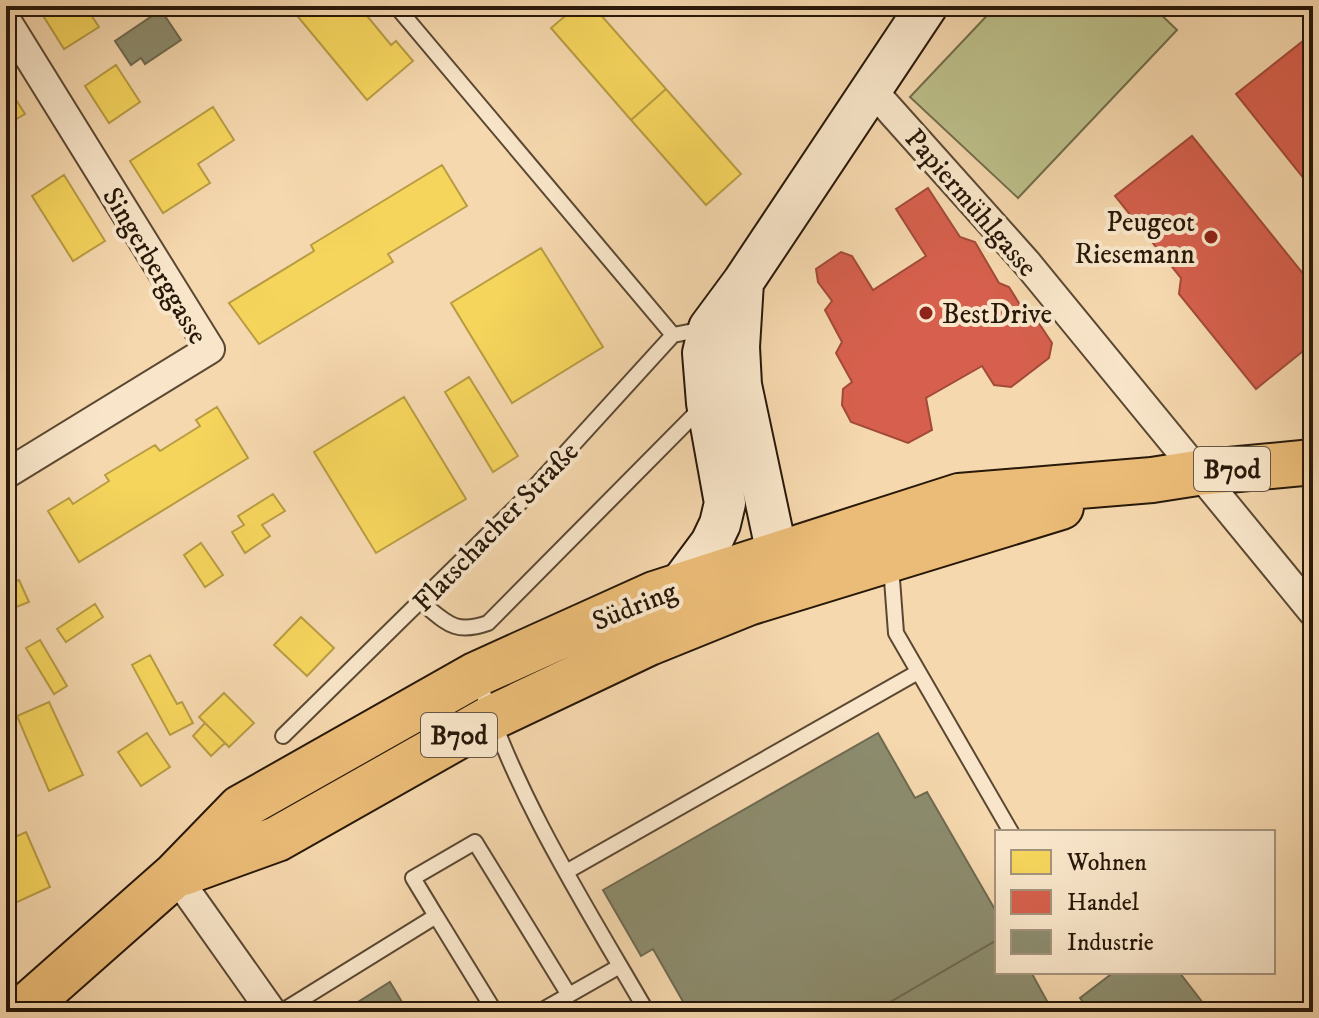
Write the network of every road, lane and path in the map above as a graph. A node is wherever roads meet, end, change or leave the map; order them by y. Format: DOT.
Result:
graph roads {
  1 [pos="396,6"];
  2 [pos="927,6"];
  3 [pos="6,20"];
  4 [pos="873,91"];
  5 [pos="707,328"];
  6 [pos="707,403"];
  7 [pos="1313,462"];
  8 [pos="1197,473"];
  9 [pos="6,474"];
  10 [pos="1152,480"];
  11 [pos="777,554"];
  12 [pos="890,558"];
  13 [pos="679,586"];
  14 [pos="421,602"];
  15 [pos="748,603"];
  16 [pos="1313,612"];
  17 [pos="918,672"];
  18 [pos="477,674"];
  19 [pos="491,718"];
  20 [pos="283,736"];
  21 [pos="1010,830"];
  22 [pos="566,872"];
  23 [pos="175,875"];
  24 [pos="436,916"];
  25 [pos="620,966"];
  26 [pos="569,995"];
  27 [pos="20,1012"];
  28 [pos="272,1012"];
  29 [pos="281,1012"];
  30 [pos="495,1012"];
  31 [pos="539,1012"];
  32 [pos="647,1012"];
  1 -- 5 [label="lane"];
  2 -- 4 [label="street"];
  3 -- 9 [label="street, Singerberggasse"];
  4 -- 5 [label="street"];
  4 -- 8 [label="street, Papiermühlgasse"];
  5 -- 6 [label="street"];
  5 -- 11 [label="street"];
  5 -- 14 [label="lane, Flatschacher Straße"];
  6 -- 13 [label="street"];
  6 -- 14 [label="lane"];
  7 -- 8 [label="main road, Südring / B70d"];
  8 -- 10 [label="main road, Südring / B70d"];
  8 -- 16 [label="street, Papiermühlgasse"];
  10 -- 11 [label="main road, Südring / B70d"];
  10 -- 12 [label="main road, Südring / B70d"];
  11 -- 13 [label="main road, Südring / B70d"];
  11 -- 15 [label="street"];
  12 -- 15 [label="main road, Südring / B70d"];
  12 -- 17 [label="lane"];
  13 -- 18 [label="main road, Südring / B70d"];
  14 -- 20 [label="lane, Flatschacher Straße"];
  15 -- 19 [label="main road, Südring / B70d"];
  17 -- 21 [label="lane"];
  17 -- 22 [label="lane"];
  18 -- 19 [label="lane"];
  18 -- 23 [label="main road, Südring / B70d"];
  19 -- 22 [label="lane"];
  19 -- 23 [label="main road, Südring / B70d"];
  22 -- 25 [label="lane"];
  23 -- 27 [label="main road, Südring / B70d"];
  23 -- 28 [label="street"];
  24 -- 26 [label="lane"];
  24 -- 29 [label="lane"];
  24 -- 30 [label="lane"];
  25 -- 26 [label="lane"];
  25 -- 32 [label="lane"];
  26 -- 31 [label="lane"];
}
